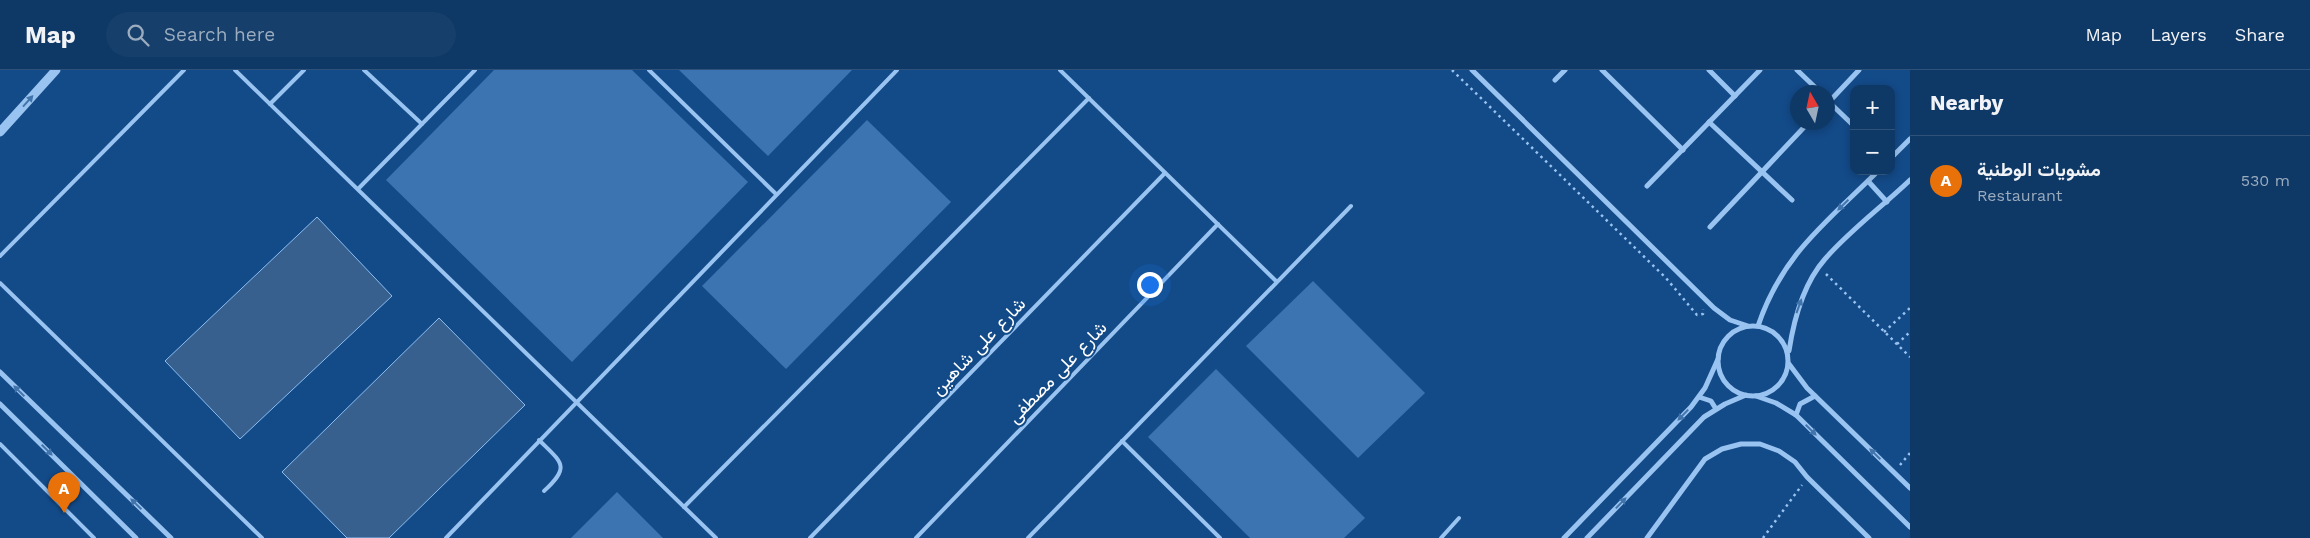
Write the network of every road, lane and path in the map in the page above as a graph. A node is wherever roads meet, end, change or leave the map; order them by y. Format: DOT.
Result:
graph roads {
  1 [pos="56,70"];
  2 [pos="184,70"];
  3 [pos="235,70"];
  4 [pos="304,70"];
  5 [pos="364,70"];
  6 [pos="466,70"];
  7 [pos="475,70"];
  8 [pos="649,70"];
  9 [pos="897,70"];
  10 [pos="1060,70"];
  11 [pos="1452,70"];
  12 [pos="1472,70"];
  13 [pos="1566,70"];
  14 [pos="1602,70"];
  15 [pos="1710,70"];
  16 [pos="1760,70"];
  17 [pos="1797,70"];
  18 [pos="1859,70"];
  19 [pos="471,75"];
  20 [pos="1555,80"];
  21 [pos="1813,85"];
  22 [pos="1835,95"];
  23 [pos="1735,96"];
  24 [pos="1089,98"];
  25 [pos="270,104"];
  26 [pos="1835,108"];
  27 [pos="1709,122"];
  28 [pos="1850,122"];
  29 [pos="422,124"];
  30 [pos="1801,130"];
  31 [pos="0,132"];
  32 [pos="1910,139"];
  33 [pos="1683,150"];
  34 [pos="1895,154"];
  35 [pos="1762,172"];
  36 [pos="1166,173"];
  37 [pos="1874,175"];
  38 [pos="1910,180"];
  39 [pos="1868,181"];
  40 [pos="1648,186"];
  41 [pos="358,190"];
  42 [pos="776,194"];
  43 [pos="1792,200"];
  44 [pos="1887,202"];
  45 [pos="1351,206"];
  46 [pos="1218,224"];
  47 [pos="1710,227"];
  48 [pos="0,256"];
  49 [pos="1819,267"];
  50 [pos="1276,281"];
  51 [pos="0,283"];
  52 [pos="1910,308"];
  53 [pos="1697,314"];
  54 [pos="1748,326"];
  55 [pos="1758,326"];
  56 [pos="1884,332"];
  57 [pos="1910,332"];
  58 [pos="1897,344"];
  59 [pos="1788,354"];
  60 [pos="1910,357"];
  61 [pos="1718,359"];
  62 [pos="1789,364"];
  63 [pos="0,372"];
  64 [pos="1746,395"];
  65 [pos="1756,396"];
  66 [pos="1815,396"];
  67 [pos="1699,397"];
  68 [pos="576,400"];
  69 [pos="0,404"];
  70 [pos="1716,409"];
  71 [pos="1796,414"];
  72 [pos="539,440"];
  73 [pos="1122,441"];
  74 [pos="0,444"];
  75 [pos="1910,452"];
  76 [pos="1893,472"];
  77 [pos="1807,477"];
  78 [pos="1910,488"];
  79 [pos="544,491"];
  80 [pos="684,507"];
  81 [pos="1459,518"];
  82 [pos="1910,527"];
  83 [pos="94,538"];
  84 [pos="136,538"];
  85 [pos="171,538"];
  86 [pos="262,538"];
  87 [pos="446,538"];
  88 [pos="716,538"];
  89 [pos="810,538"];
  90 [pos="916,538"];
  91 [pos="1028,538"];
  92 [pos="1220,538"];
  93 [pos="1441,538"];
  94 [pos="1564,538"];
  95 [pos="1587,538"];
  96 [pos="1647,538"];
  97 [pos="1763,538"];
  98 [pos="1869,538"];
  31 -- 1 [label="street, one-way"];
  2 -- 48 [label="lane"];
  3 -- 25 [label="lane"];
  4 -- 25 [label="lane"];
  5 -- 29 [label="lane"];
  6 -- 19 [label="lane"];
  7 -- 19 [label="lane"];
  8 -- 42 [label="lane"];
  9 -- 42 [label="lane"];
  10 -- 24 [label="lane"];
  11 -- 53 [label="path"];
  12 -- 54 [label="street"];
  13 -- 20 [label="street"];
  14 -- 33 [label="street"];
  15 -- 23 [label="street"];
  16 -- 23 [label="street"];
  17 -- 21 [label="street"];
  18 -- 22 [label="street"];
  19 -- 29 [label="lane"];
  23 -- 27 [label="street"];
  24 -- 36 [label="lane"];
  24 -- 80 [label="lane"];
  25 -- 41 [label="lane"];
  26 -- 28 [label="street"];
  27 -- 33 [label="street"];
  27 -- 35 [label="street"];
  29 -- 41 [label="lane"];
  30 -- 35 [label="street"];
  32 -- 34 [label="street"];
  33 -- 40 [label="street"];
  35 -- 43 [label="street"];
  35 -- 47 [label="street"];
  36 -- 46 [label="lane"];
  36 -- 89 [label="lane, شارع على شاهين"];
  37 -- 39 [label="street"];
  38 -- 44 [label="street"];
  39 -- 44 [label="street"];
  39 -- 55 [label="street, one-way"];
  41 -- 68 [label="lane"];
  42 -- 68 [label="lane"];
  44 -- 49 [label="street"];
  45 -- 50 [label="lane"];
  46 -- 50 [label="lane"];
  46 -- 90 [label="lane, شارع على مصطفى"];
  49 -- 56 [label="path"];
  59 -- 49 [label="street, one-way"];
  50 -- 73 [label="lane"];
  51 -- 86 [label="lane"];
  52 -- 56 [label="path"];
  54 -- 55 [label="street"];
  54 -- 61 [label="street"];
  55 -- 59 [label="street"];
  56 -- 58 [label="path"];
  57 -- 58 [label="path"];
  58 -- 60 [label="path"];
  59 -- 62 [label="street"];
  61 -- 64 [label="street"];
  61 -- 67 [label="street"];
  62 -- 65 [label="street"];
  62 -- 66 [label="street"];
  85 -- 63 [label="street, one-way"];
  64 -- 65 [label="street"];
  64 -- 70 [label="street"];
  65 -- 71 [label="street"];
  66 -- 71 [label="street"];
  76 -- 66 [label="street, one-way"];
  67 -- 70 [label="street"];
  67 -- 94 [label="street, one-way"];
  68 -- 72 [label="lane"];
  68 -- 80 [label="lane"];
  69 -- 84 [label="street, one-way"];
  95 -- 70 [label="street, one-way"];
  71 -- 82 [label="street, one-way"];
  72 -- 79 [label="lane"];
  72 -- 87 [label="lane"];
  73 -- 91 [label="lane"];
  73 -- 92 [label="lane"];
  74 -- 83 [label="lane"];
  75 -- 76 [label="path"];
  76 -- 78 [label="street"];
  77 -- 96 [label="street"];
  77 -- 97 [label="path"];
  77 -- 98 [label="street"];
  80 -- 88 [label="lane"];
  81 -- 93 [label="lane"];
}
